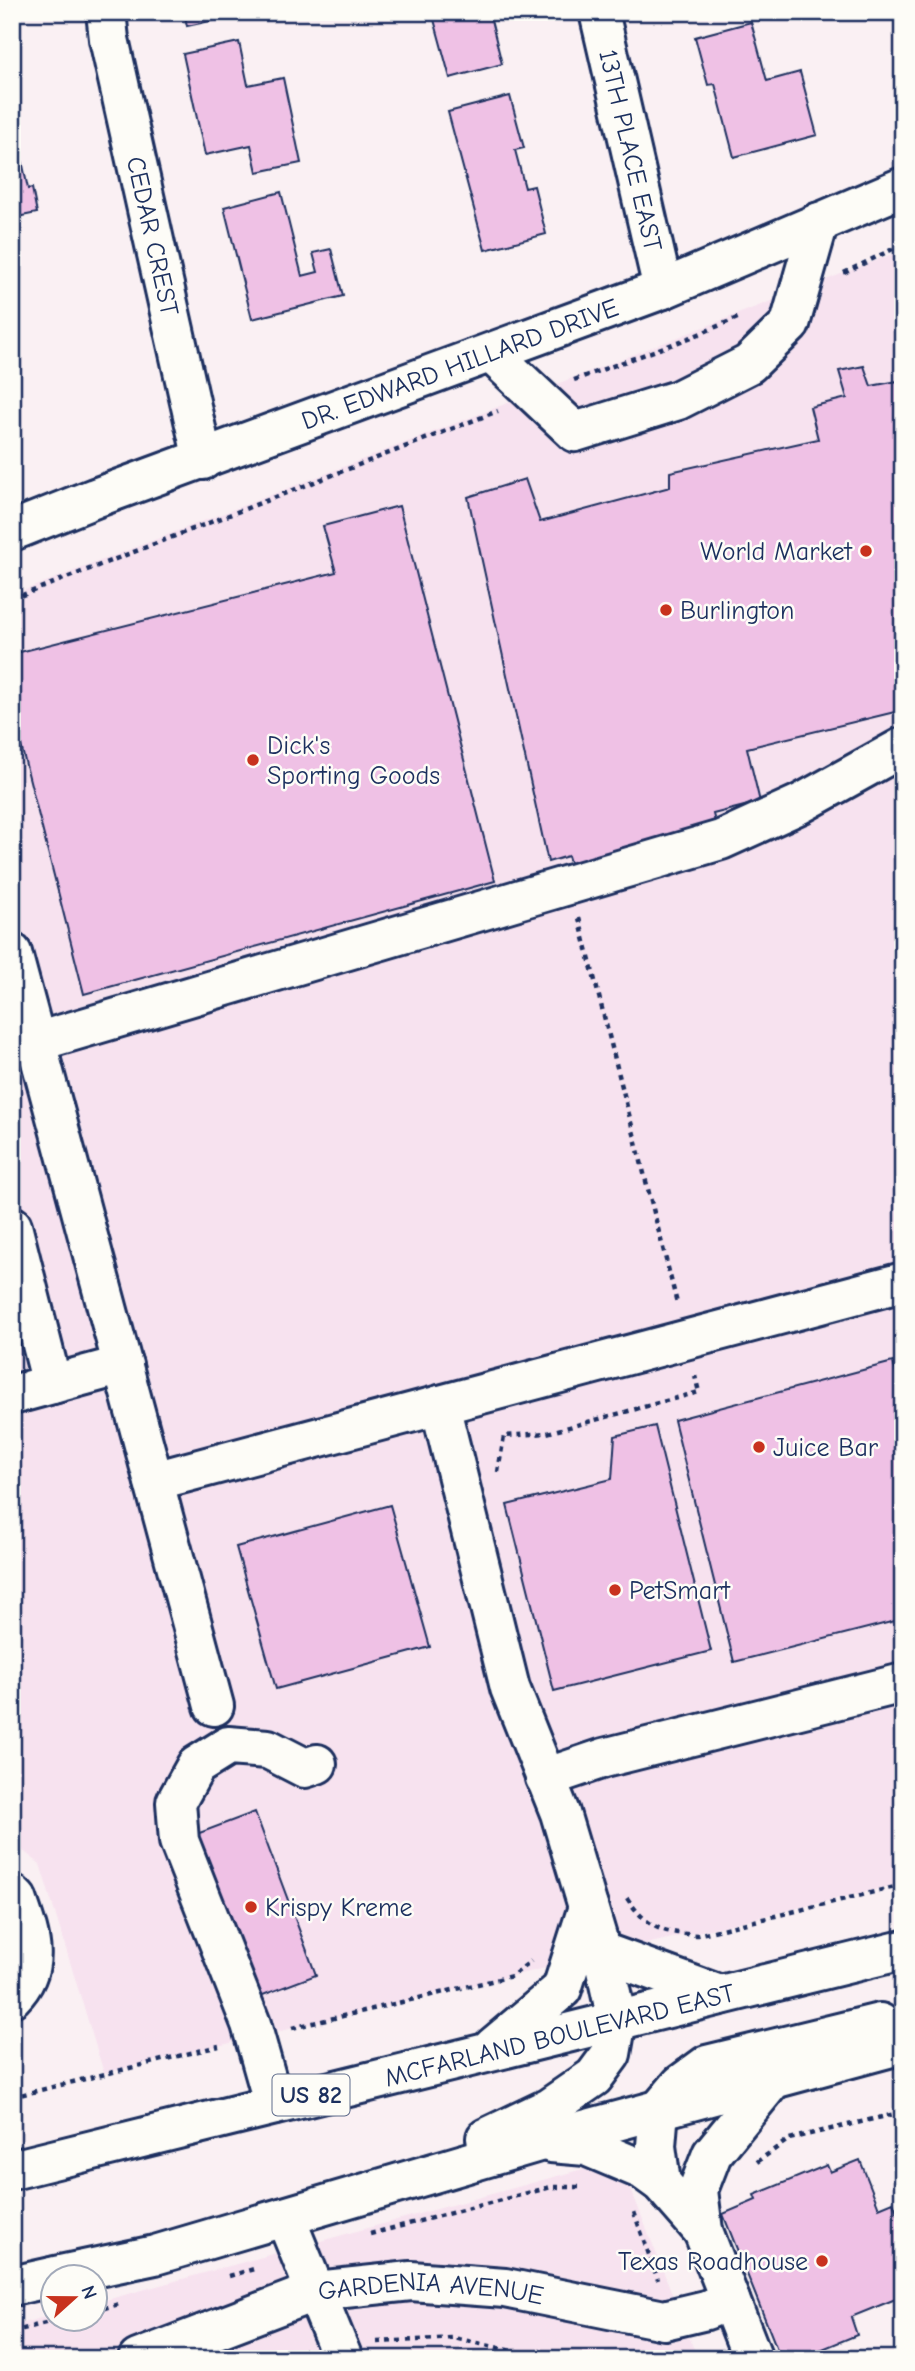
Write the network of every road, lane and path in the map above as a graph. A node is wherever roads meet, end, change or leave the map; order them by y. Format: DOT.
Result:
graph roads {
  1 [pos="106,12"];
  2 [pos="599,12"];
  3 [pos="903,187"];
  4 [pos="819,222"];
  5 [pos="903,244"];
  6 [pos="850,271"];
  7 [pos="663,289"];
  8 [pos="692,337"];
  9 [pos="491,353"];
  10 [pos="589,373"];
  11 [pos="477,420"];
  12 [pos="203,460"];
  13 [pos="12,531"];
  14 [pos="12,599"];
  15 [pos="903,747"];
  16 [pos="12,953"];
  17 [pos="36,1042"];
  18 [pos="12,1226"];
  19 [pos="903,1283"];
  20 [pos="123,1365"];
  21 [pos="52,1384"];
  22 [pos="12,1395"];
  23 [pos="440,1405"];
  24 [pos="154,1481"];
  25 [pos="903,1683"];
  26 [pos="214,1706"];
  27 [pos="317,1764"];
  28 [pos="545,1778"];
  29 [pos="903,1885"];
  30 [pos="622,1892"];
  31 [pos="12,1894"];
  32 [pos="588,1907"];
  33 [pos="903,1950"];
  34 [pos="602,1952"];
  35 [pos="534,1959"];
  36 [pos="720,1994"];
  37 [pos="12,1997"];
  38 [pos="903,2018"];
  39 [pos="617,2020"];
  40 [pos="254,2037"];
  41 [pos="903,2044"];
  42 [pos="487,2052"];
  43 [pos="774,2078"];
  44 [pos="12,2096"];
  45 [pos="274,2105"];
  46 [pos="659,2110"];
  47 [pos="903,2112"];
  48 [pos="538,2142"];
  49 [pos="755,2164"];
  50 [pos="12,2170"];
  51 [pos="588,2187"];
  52 [pos="379,2188"];
  53 [pos="646,2193"];
  54 [pos="285,2217"];
  55 [pos="703,2231"];
  56 [pos="366,2235"];
  57 [pos="301,2254"];
  58 [pos="108,2265"];
  59 [pos="222,2278"];
  60 [pos="38,2280"];
  61 [pos="12,2286"];
  62 [pos="316,2291"];
  63 [pos="730,2300"];
  64 [pos="120,2304"];
  65 [pos="108,2307"];
  66 [pos="664,2320"];
  67 [pos="38,2326"];
  68 [pos="12,2332"];
  69 [pos="341,2353"];
  70 [pos="138,2359"];
  71 [pos="549,2359"];
  72 [pos="753,2359"];
  1 -- 12 [label="main road, CEDAR CREST"];
  2 -- 7 [label="main road, 13TH PLACE EAST"];
  3 -- 4 [label="main road, DR. EDWARD HILLARD DRIVE"];
  4 -- 7 [label="main road, DR. EDWARD HILLARD DRIVE"];
  4 -- 9 [label="main road"];
  5 -- 6 [label="path"];
  7 -- 9 [label="main road, DR. EDWARD HILLARD DRIVE"];
  8 -- 10 [label="path"];
  9 -- 12 [label="main road, DR. EDWARD HILLARD DRIVE"];
  11 -- 14 [label="path"];
  12 -- 13 [label="main road, DR. EDWARD HILLARD DRIVE"];
  15 -- 17 [label="main road"];
  16 -- 17 [label="main road"];
  17 -- 20 [label="main road"];
  18 -- 21 [label="main road"];
  19 -- 23 [label="main road"];
  20 -- 21 [label="main road"];
  20 -- 24 [label="main road"];
  21 -- 22 [label="main road"];
  23 -- 24 [label="main road"];
  23 -- 28 [label="main road"];
  24 -- 26 [label="main road"];
  25 -- 28 [label="main road"];
  27 -- 40 [label="main road"];
  28 -- 32 [label="main road"];
  29 -- 30 [label="path"];
  31 -- 37 [label="main road"];
  32 -- 34 [label="main road"];
  32 -- 42 [label="main road"];
  33 -- 36 [label="main road, MCFARLAND BOULEVARD EAST / US 82"];
  34 -- 36 [label="main road"];
  34 -- 39 [label="main road"];
  35 -- 40 [label="path"];
  36 -- 39 [label="main road, MCFARLAND BOULEVARD EAST / US 82"];
  38 -- 46 [label="main road"];
  39 -- 42 [label="main road, MCFARLAND BOULEVARD EAST / US 82"];
  39 -- 52 [label="main road"];
  40 -- 44 [label="path"];
  40 -- 45 [label="main road"];
  41 -- 43 [label="main road"];
  42 -- 45 [label="main road, MCFARLAND BOULEVARD EAST / US 82"];
  43 -- 46 [label="main road"];
  43 -- 55 [label="main road"];
  45 -- 50 [label="main road, MCFARLAND BOULEVARD EAST / US 82"];
  46 -- 48 [label="main road"];
  46 -- 53 [label="main road"];
  47 -- 49 [label="path"];
  48 -- 52 [label="main road"];
  48 -- 53 [label="main road"];
  51 -- 56 [label="path"];
  52 -- 54 [label="main road"];
  53 -- 55 [label="main road"];
  53 -- 66 [label="path"];
  54 -- 57 [label="main road"];
  54 -- 58 [label="main road"];
  55 -- 63 [label="main road"];
  57 -- 59 [label="path"];
  57 -- 62 [label="main road"];
  60 -- 61 [label="main road"];
  62 -- 66 [label="main road, GARDENIA AVENUE"];
  62 -- 69 [label="main road"];
  62 -- 70 [label="main road, GARDENIA AVENUE"];
  63 -- 66 [label="main road, GARDENIA AVENUE"];
  63 -- 72 [label="main road"];
  64 -- 65 [label="path"];
  67 -- 68 [label="path"];
  69 -- 71 [label="path"];
}
